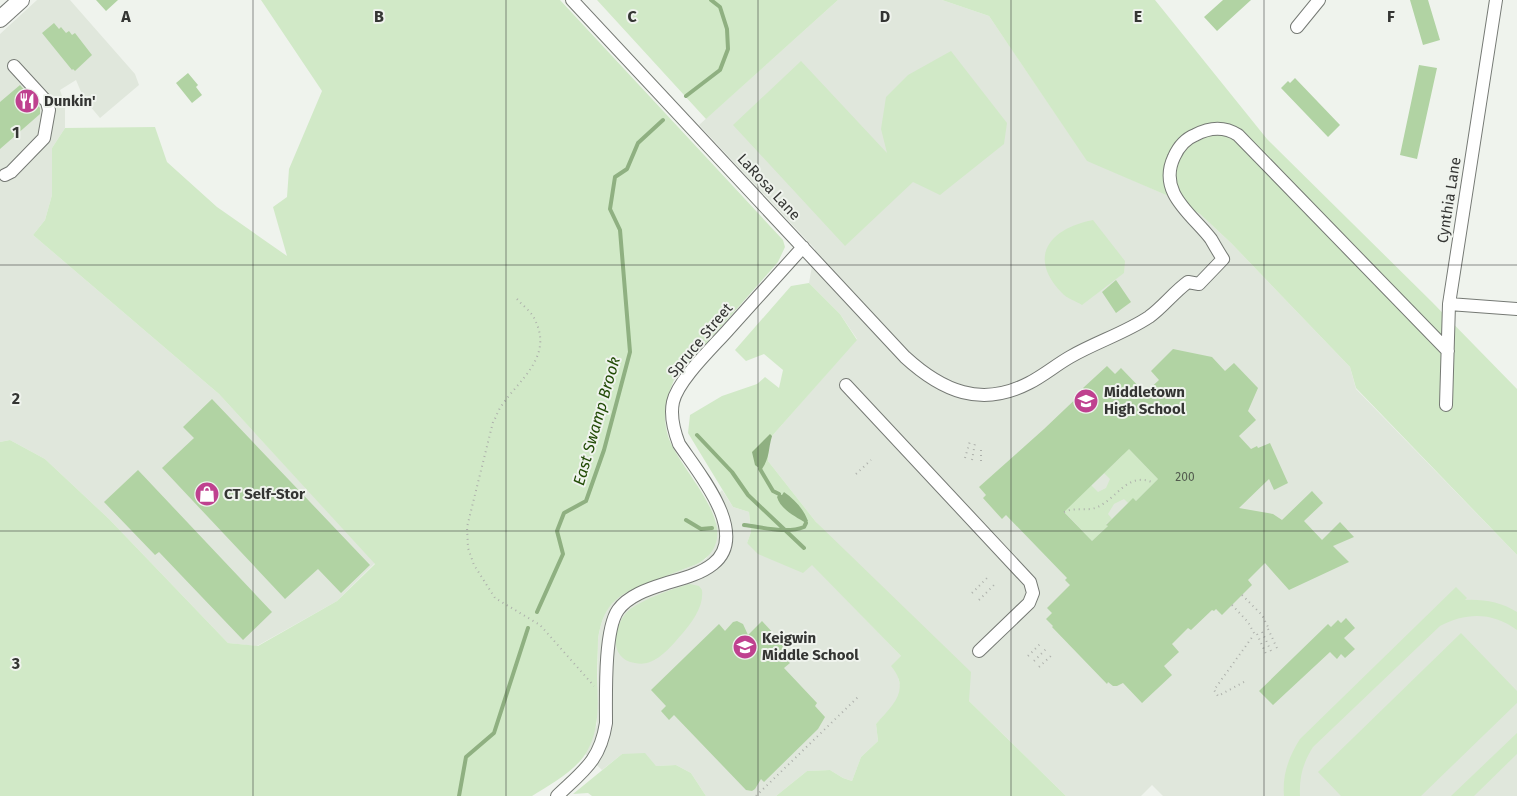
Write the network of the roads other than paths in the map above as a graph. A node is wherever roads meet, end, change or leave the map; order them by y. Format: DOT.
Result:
graph roads {
  1 [pos="21,0"];
  2 [pos="572,0"];
  3 [pos="1319,0"];
  4 [pos="1496,0"];
  5 [pos="0,19"];
  6 [pos="1297,27"];
  7 [pos="14,66"];
  8 [pos="5,176"];
  9 [pos="803,247"];
  10 [pos="1449,304"];
  11 [pos="1517,308"];
  12 [pos="1448,351"];
  13 [pos="846,385"];
  14 [pos="1446,405"];
  15 [pos="979,652"];
  16 [pos="557,796"];
  1 -- 5 [label="main road"];
  2 -- 9 [label="street, LaRosa Lane"];
  3 -- 6 [label="street"];
  4 -- 10 [label="street, Cynthia Lane"];
  7 -- 8 [label="street"];
  9 -- 12 [label="street, LaRosa Lane"];
  9 -- 16 [label="street, Spruce Street"];
  10 -- 11 [label="street"];
  10 -- 12 [label="street, Cynthia Lane"];
  12 -- 14 [label="street, Cynthia Lane"];
  13 -- 15 [label="street"];
}
